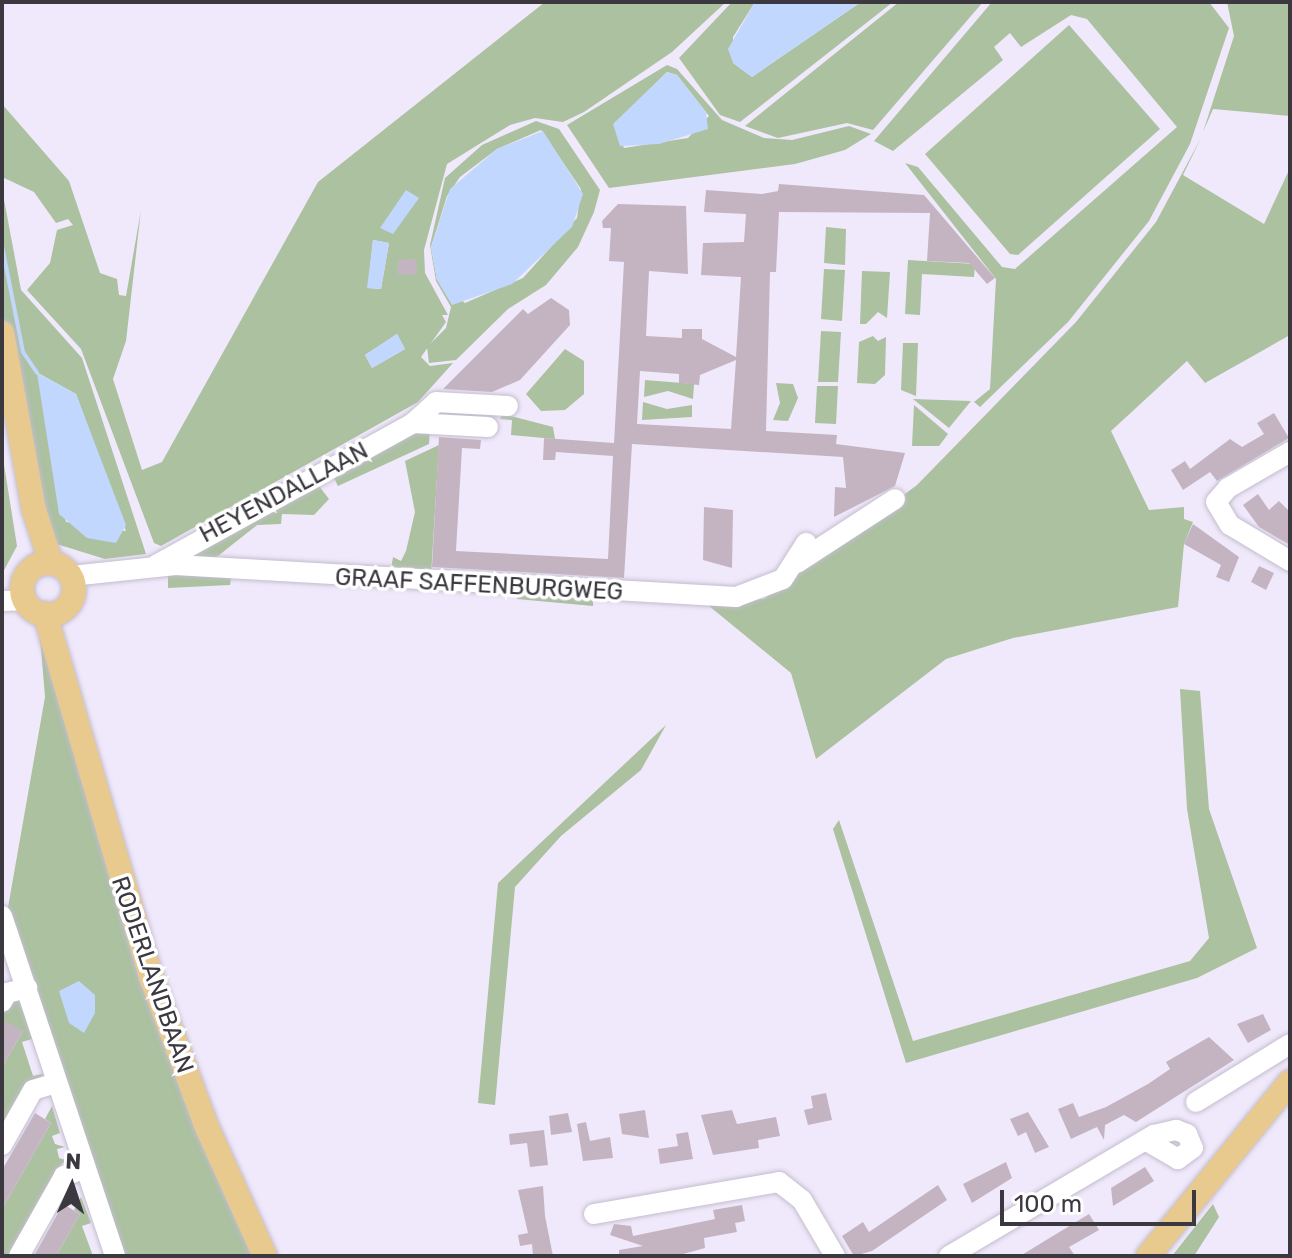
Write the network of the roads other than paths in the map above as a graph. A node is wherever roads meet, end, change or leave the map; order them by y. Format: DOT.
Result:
graph roads {
  1 [pos="2,333"];
  2 [pos="508,406"];
  3 [pos="413,423"];
  4 [pos="488,427"];
  5 [pos="1290,452"];
  6 [pos="895,499"];
  7 [pos="806,543"];
  8 [pos="1290,561"];
  9 [pos="797,563"];
  10 [pos="156,565"];
  11 [pos="57,586"];
  12 [pos="13,595"];
  13 [pos="2,916"];
  14 [pos="27,988"];
  15 [pos="2,1002"];
  16 [pos="1290,1044"];
  17 [pos="1290,1082"];
  18 [pos="56,1083"];
  19 [pos="1196,1102"];
  20 [pos="1147,1141"];
  21 [pos="2,1145"];
  22 [pos="83,1169"];
  23 [pos="594,1214"];
  24 [pos="111,1255"];
  25 [pos="19,1256"];
  26 [pos="265,1256"];
  27 [pos="835,1256"];
  28 [pos="949,1256"];
  29 [pos="1148,1256"];
  1 -- 11 [label="main road, RODERLANDBAAN"];
  2 -- 3 [label="street, HEYENDALLAAN"];
  3 -- 4 [label="street"];
  3 -- 10 [label="street, HEYENDALLAAN"];
  5 -- 8 [label="street"];
  6 -- 9 [label="street"];
  7 -- 9 [label="street, GRAAF SAFFENBURGWEG"];
  9 -- 10 [label="street, GRAAF SAFFENBURGWEG"];
  10 -- 11 [label="street, GRAAF SAFFENBURGWEG"];
  11 -- 12 [label="main road"];
  11 -- 12 [label="main road"];
  11 -- 26 [label="main road, RODERLANDBAAN"];
  13 -- 14 [label="street"];
  14 -- 15 [label="street"];
  14 -- 18 [label="street"];
  16 -- 19 [label="street"];
  17 -- 29 [label="main road"];
  18 -- 21 [label="street"];
  18 -- 22 [label="street"];
  20 -- 28 [label="street"];
  22 -- 24 [label="street"];
  22 -- 25 [label="street"];
  23 -- 27 [label="street"];
}
